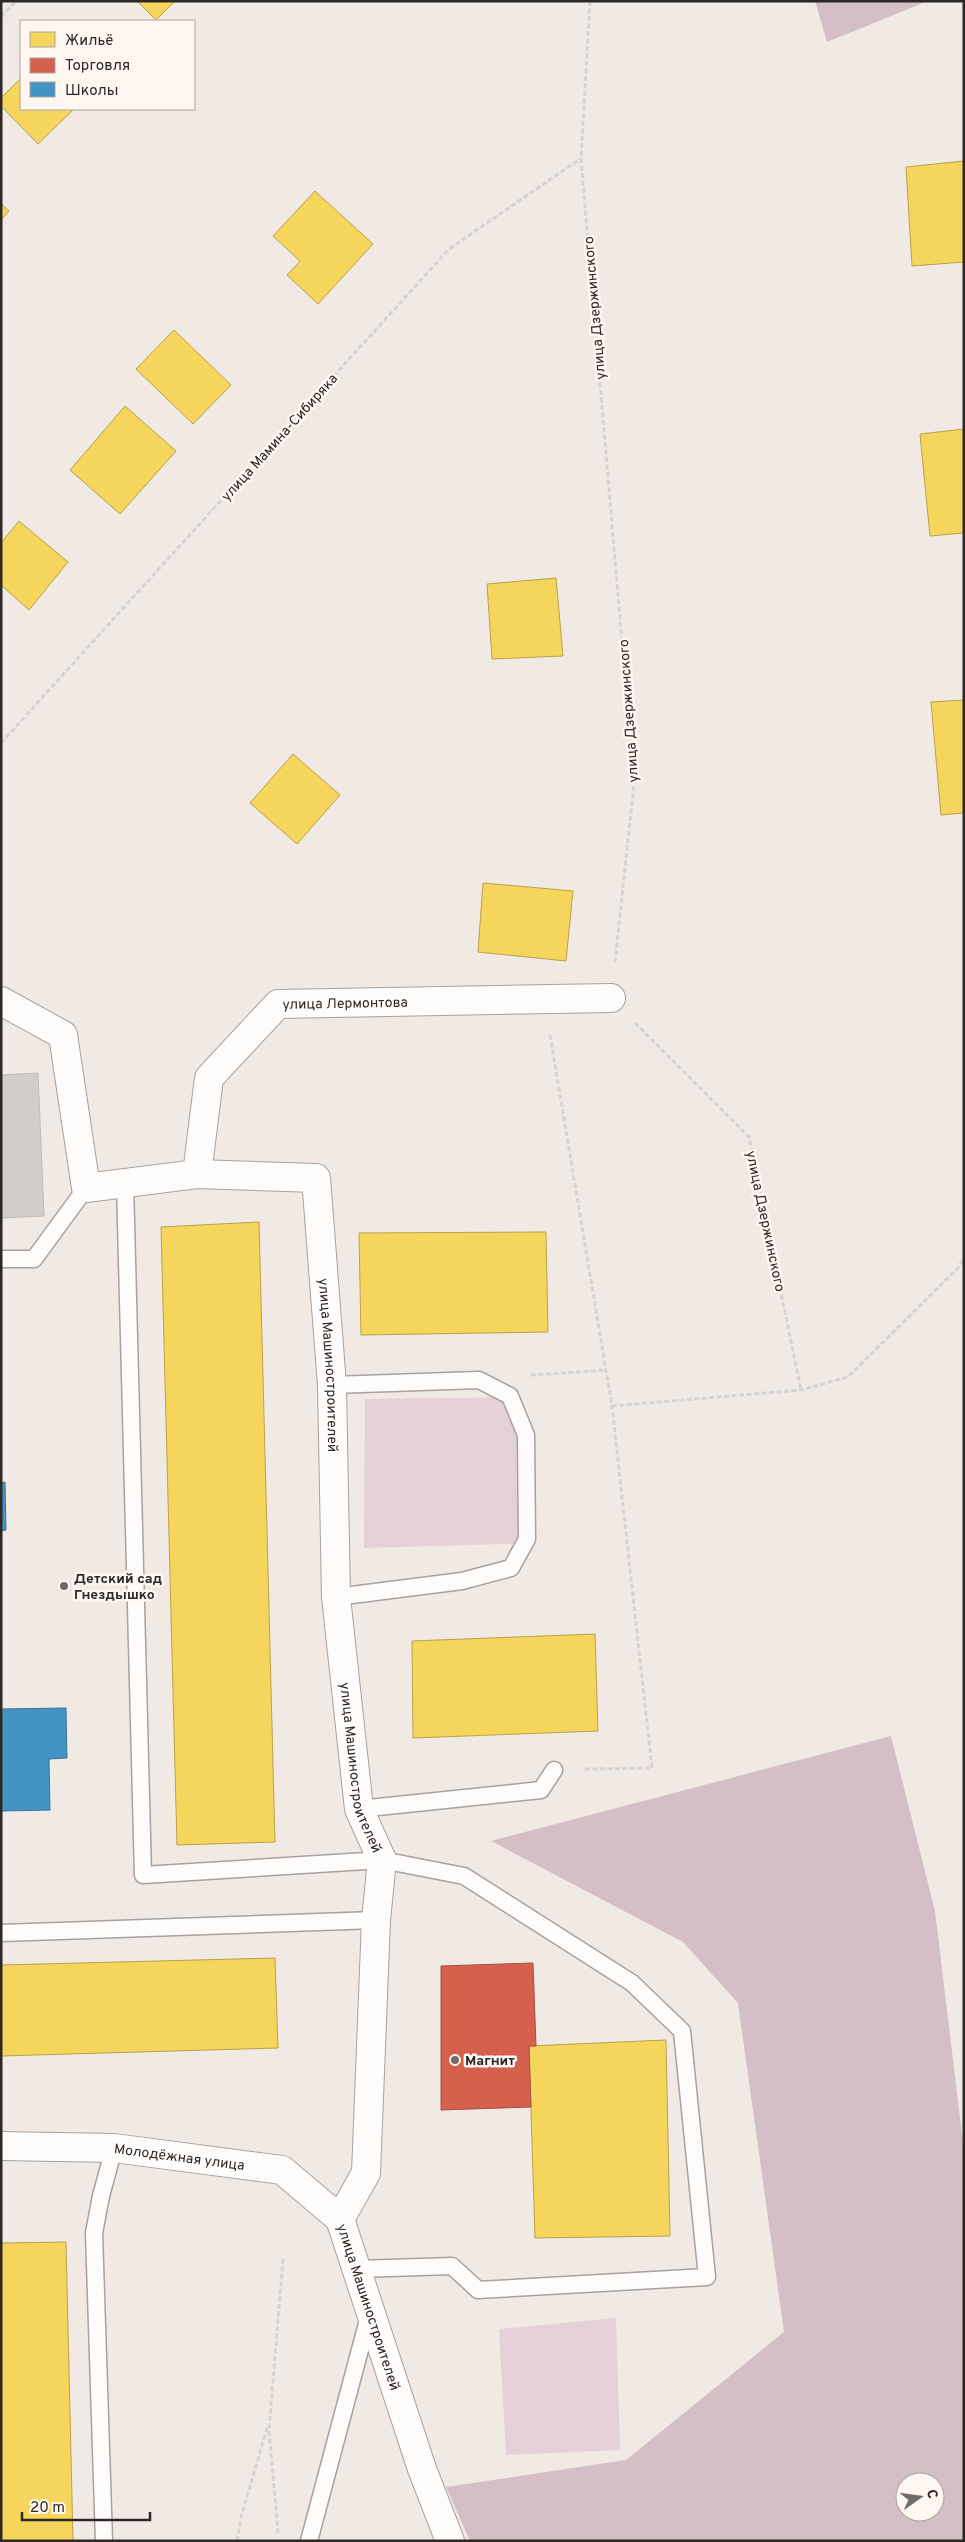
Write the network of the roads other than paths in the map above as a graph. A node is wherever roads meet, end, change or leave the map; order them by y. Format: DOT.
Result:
graph roads {
  1 [pos="611,998"];
  2 [pos="1,1001"];
  3 [pos="197,1174"];
  4 [pos="125,1183"];
  5 [pos="86,1188"];
  6 [pos="1,1259"];
  7 [pos="332,1385"];
  8 [pos="336,1597"];
  9 [pos="554,1770"];
  10 [pos="359,1809"];
  11 [pos="382,1860"];
  12 [pos="376,1920"];
  13 [pos="1,1933"];
  14 [pos="1,2146"];
  15 [pos="114,2148"];
  16 [pos="340,2219"];
  17 [pos="357,2269"];
  18 [pos="371,2310"];
  19 [pos="104,2541"];
  20 [pos="309,2541"];
  21 [pos="450,2541"];
  1 -- 3 [label="street, улица Лермонтова"];
  2 -- 5 [label="street"];
  3 -- 4 [label="street"];
  3 -- 7 [label="street, улица Машиностроителей"];
  4 -- 5 [label="street"];
  4 -- 11 [label="lane"];
  5 -- 6 [label="lane"];
  7 -- 8 [label="street, улица Машиностроителей"];
  7 -- 8 [label="lane"];
  8 -- 10 [label="street, улица Машиностроителей"];
  9 -- 10 [label="lane"];
  10 -- 11 [label="street, улица Машиностроителей"];
  11 -- 12 [label="street, улица Машиностроителей"];
  11 -- 17 [label="lane"];
  12 -- 13 [label="lane"];
  12 -- 16 [label="street, улица Машиностроителей"];
  14 -- 15 [label="street, Молодёжная улица"];
  15 -- 16 [label="street, Молодёжная улица"];
  15 -- 19 [label="lane"];
  16 -- 17 [label="street, улица Машиностроителей"];
  17 -- 18 [label="street, улица Машиностроителей"];
  18 -- 20 [label="lane"];
  18 -- 21 [label="street, улица Машиностроителей"];
}
